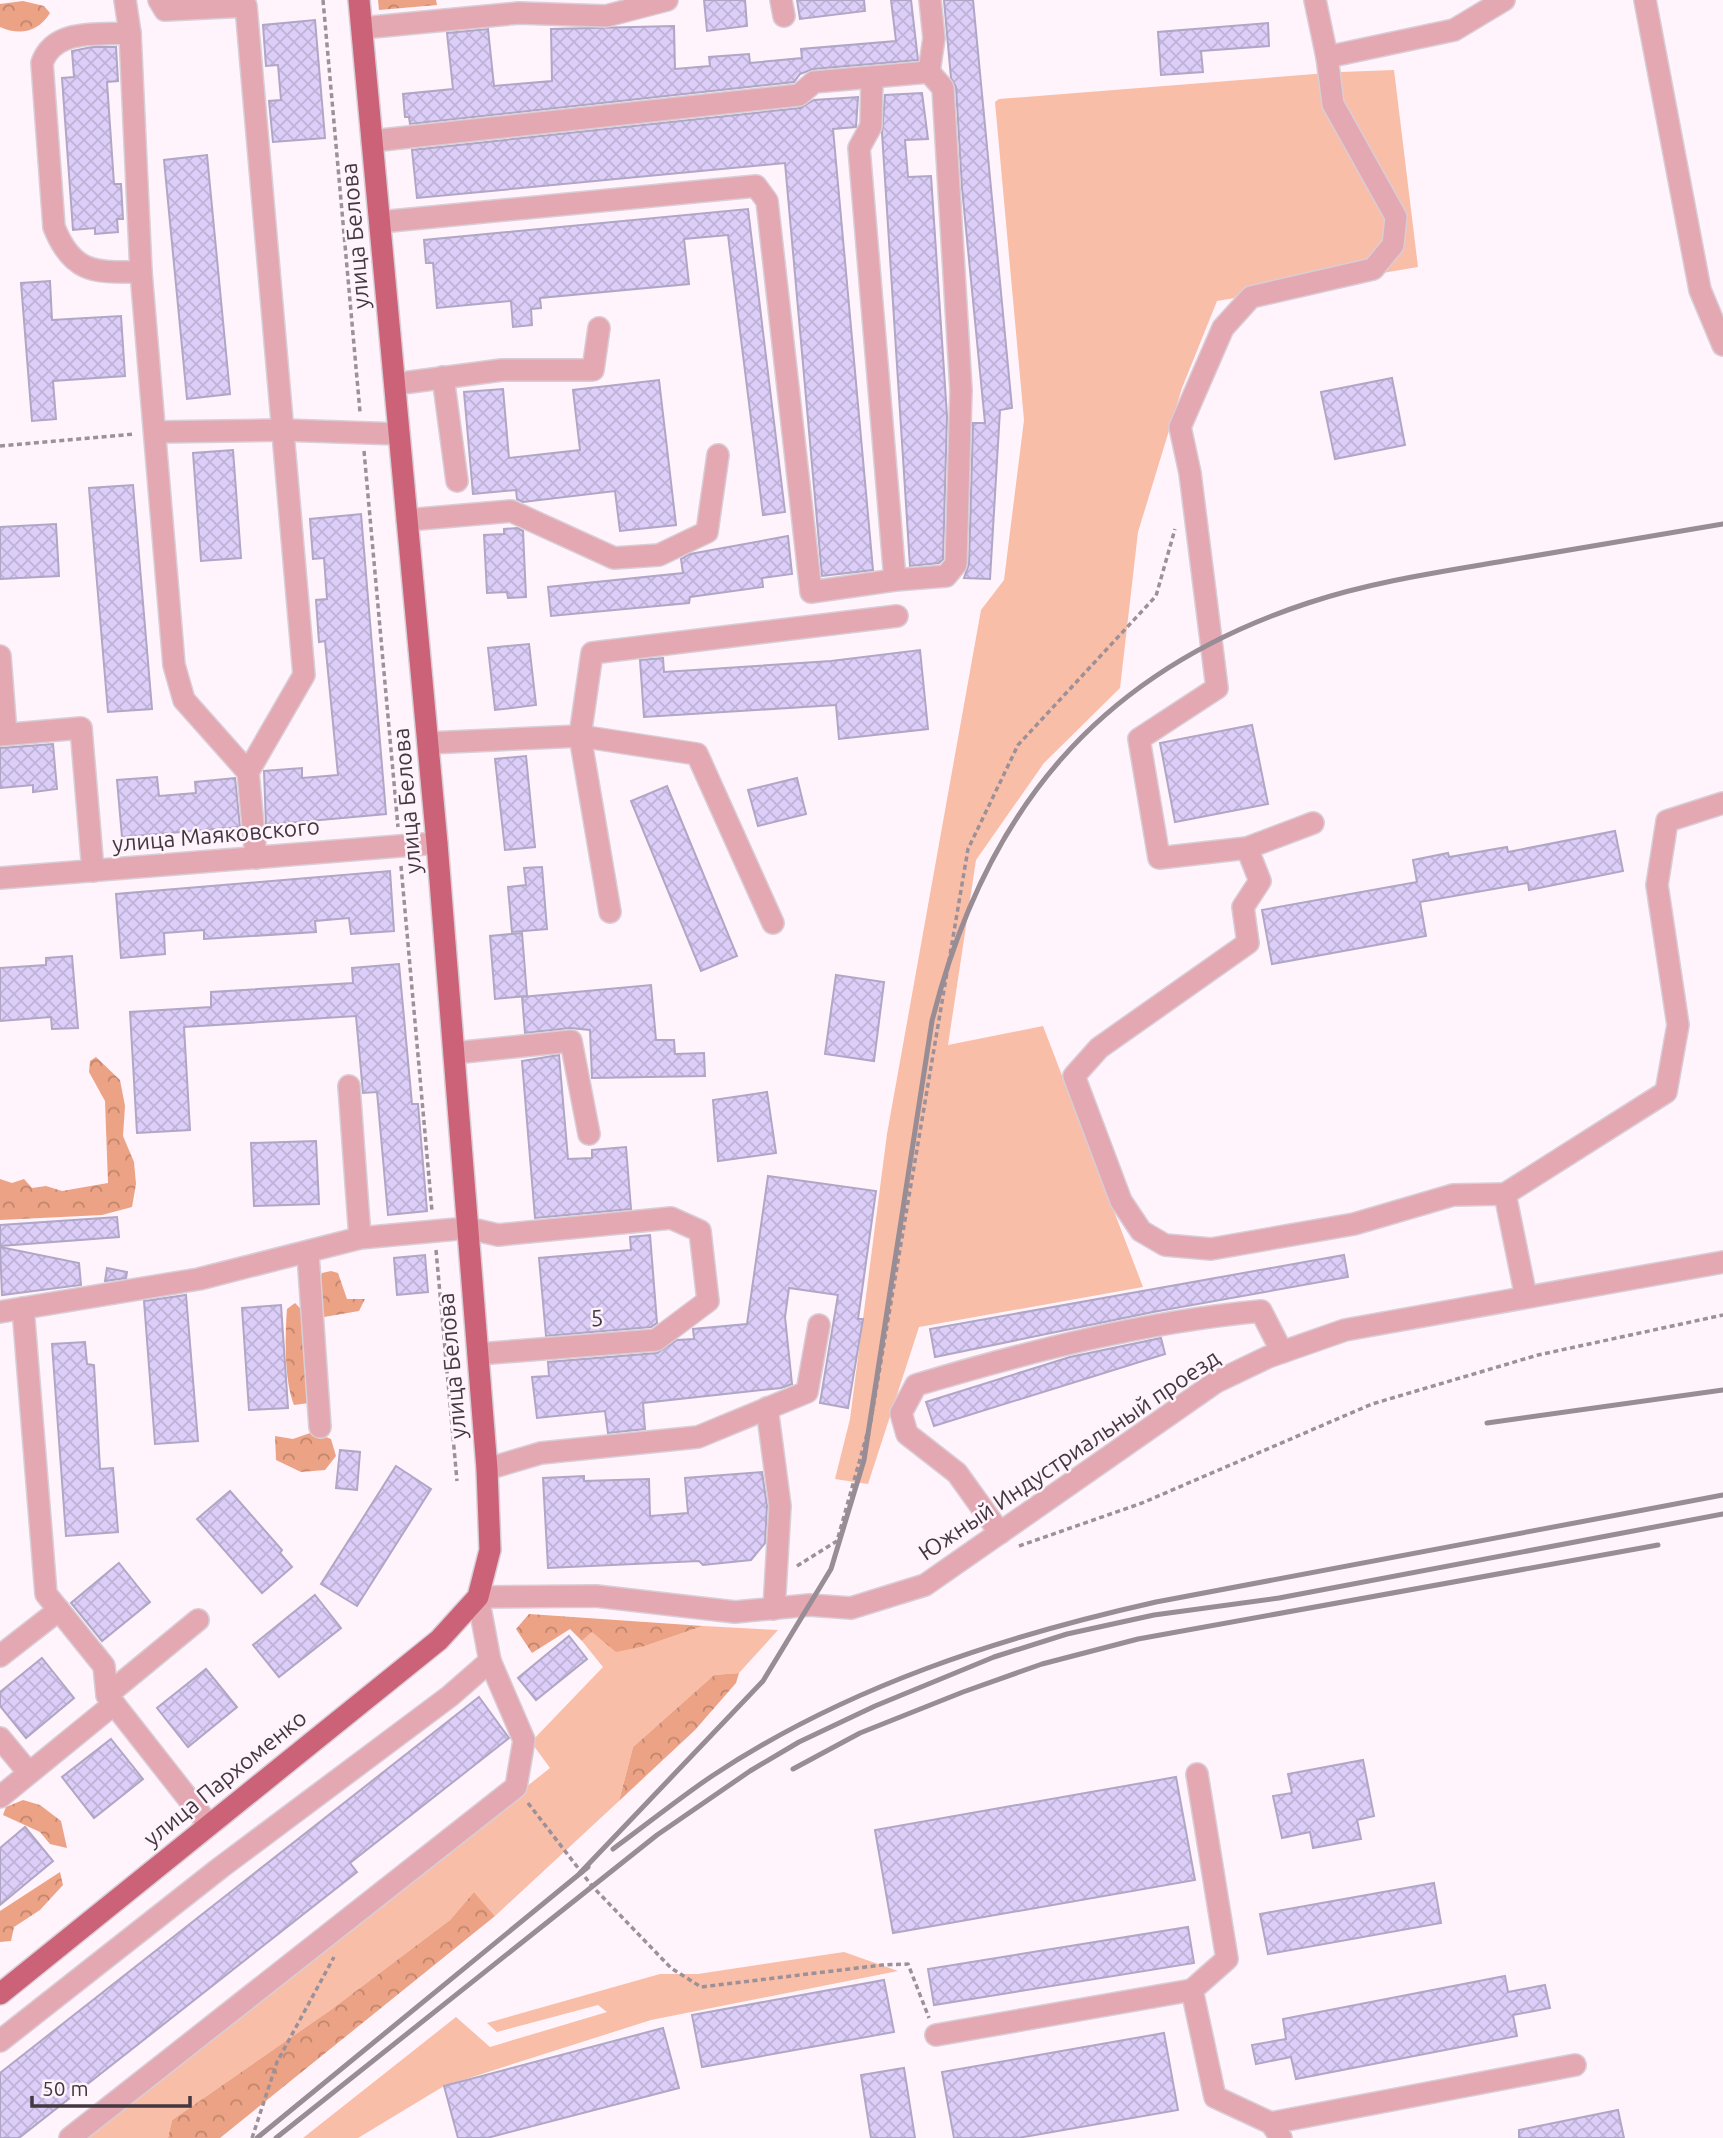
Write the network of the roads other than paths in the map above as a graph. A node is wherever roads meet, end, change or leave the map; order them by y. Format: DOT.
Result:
graph roads {
  1 [pos="125,0"];
  2 [pos="159,0"];
  3 [pos="359,0"];
  4 [pos="667,0"];
  5 [pos="930,0"];
  6 [pos="1315,0"];
  7 [pos="1504,0"];
  8 [pos="1645,0"];
  9 [pos="518,7"];
  10 [pos="362,28"];
  11 [pos="130,33"];
  12 [pos="1326,57"];
  13 [pos="929,72"];
  14 [pos="872,77"];
  15 [pos="372,141"];
  16 [pos="380,222"];
  17 [pos="141,272"];
  18 [pos="599,328"];
  19 [pos="1723,345"];
  20 [pos="443,377"];
  21 [pos="395,384"];
  22 [pos="282,430"];
  23 [pos="156,432"];
  24 [pos="399,434"];
  25 [pos="718,455"];
  26 [pos="457,481"];
  27 [pos="407,520"];
  28 [pos="895,580"];
  29 [pos="897,615"];
  30 [pos="0,656"];
  31 [pos="3,735"];
  32 [pos="580,736"];
  33 [pos="428,743"];
  34 [pos="248,772"];
  35 [pos="1723,803"];
  36 [pos="1313,823"];
  37 [pos="437,843"];
  38 [pos="1247,848"];
  39 [pos="256,858"];
  40 [pos="93,871"];
  41 [pos="0,878"];
  42 [pos="610,912"];
  43 [pos="773,923"];
  44 [pos="454,1053"];
  45 [pos="349,1086"];
  46 [pos="589,1134"];
  47 [pos="1505,1194"];
  48 [pos="468,1228"];
  49 [pos="360,1238"];
  50 [pos="308,1254"];
  51 [pos="1723,1262"];
  52 [pos="1526,1297"];
  53 [pos="23,1308"];
  54 [pos="0,1311"];
  55 [pos="819,1325"];
  56 [pos="1282,1352"];
  57 [pos="478,1353"];
  58 [pos="767,1408"];
  59 [pos="320,1427"];
  60 [pos="487,1469"];
  61 [pos="1005,1541"];
  62 [pos="478,1597"];
  63 [pos="774,1609"];
  64 [pos="59,1610"];
  65 [pos="198,1620"];
  66 [pos="0,1656"];
  67 [pos="490,1661"];
  68 [pos="111,1700"];
  69 [pos="0,1738"];
  70 [pos="29,1773"];
  71 [pos="1197,1774"];
  72 [pos="0,1797"];
  73 [pos="209,1825"];
  74 [pos="1192,1990"];
  75 [pos="0,1994"];
  76 [pos="936,2035"];
  77 [pos="0,2040"];
  78 [pos="1575,2065"];
  79 [pos="1276,2131"];
  80 [pos="70,2138"];
  1 -- 11 [label="street"];
  2 -- 22 [label="street"];
  3 -- 10 [label="main road, улица Белова"];
  4 -- 9 [label="street"];
  5 -- 13 [label="street"];
  6 -- 12 [label="street"];
  7 -- 12 [label="street"];
  8 -- 19 [label="street"];
  9 -- 10 [label="street"];
  10 -- 15 [label="main road, улица Белова"];
  11 -- 17 [label="street"];
  11 -- 17 [label="street"];
  12 -- 38 [label="street"];
  13 -- 14 [label="street"];
  13 -- 28 [label="street"];
  14 -- 15 [label="street"];
  14 -- 28 [label="street"];
  15 -- 16 [label="main road, улица Белова"];
  16 -- 21 [label="main road, улица Белова"];
  16 -- 28 [label="street"];
  17 -- 23 [label="street"];
  18 -- 20 [label="street"];
  20 -- 21 [label="street"];
  20 -- 26 [label="street"];
  21 -- 24 [label="main road, улица Белова"];
  22 -- 23 [label="street"];
  22 -- 24 [label="street"];
  22 -- 34 [label="street"];
  23 -- 34 [label="street"];
  24 -- 27 [label="main road, улица Белова"];
  25 -- 27 [label="street"];
  27 -- 33 [label="main road, улица Белова"];
  29 -- 32 [label="street"];
  30 -- 31 [label="street"];
  31 -- 40 [label="street"];
  32 -- 33 [label="street"];
  32 -- 42 [label="street"];
  32 -- 43 [label="street"];
  33 -- 37 [label="main road, улица Белова"];
  34 -- 39 [label="street"];
  35 -- 47 [label="street"];
  36 -- 38 [label="street"];
  37 -- 39 [label="street, улица Маяковского"];
  37 -- 44 [label="main road, улица Белова"];
  38 -- 47 [label="street"];
  39 -- 40 [label="street, улица Маяковского"];
  40 -- 41 [label="street, улица Маяковского"];
  44 -- 46 [label="street"];
  44 -- 48 [label="main road, улица Белова"];
  45 -- 49 [label="street"];
  47 -- 52 [label="street"];
  48 -- 49 [label="street"];
  48 -- 57 [label="main road, улица Белова"];
  48 -- 57 [label="street, 5"];
  49 -- 50 [label="street"];
  50 -- 53 [label="street"];
  50 -- 59 [label="street"];
  51 -- 52 [label="street, Южный Индустриальный проезд"];
  52 -- 56 [label="street, Южный Индустриальный проезд"];
  53 -- 54 [label="street"];
  53 -- 64 [label="street"];
  55 -- 58 [label="street"];
  56 -- 61 [label="street, Южный Индустриальный проезд"];
  56 -- 61 [label="street"];
  57 -- 60 [label="main road, улица Белова"];
  58 -- 60 [label="street"];
  58 -- 63 [label="street"];
  60 -- 62 [label="main road, улица Белова"];
  61 -- 63 [label="street, Южный Индустриальный проезд"];
  62 -- 63 [label="street, Южный Индустриальный проезд"];
  62 -- 67 [label="street"];
  62 -- 73 [label="main road, улица Пархоменко"];
  64 -- 66 [label="street"];
  64 -- 68 [label="street"];
  65 -- 68 [label="street"];
  67 -- 77 [label="street"];
  67 -- 80 [label="street"];
  68 -- 70 [label="street"];
  68 -- 73 [label="street"];
  69 -- 70 [label="street"];
  70 -- 72 [label="street"];
  71 -- 74 [label="street"];
  73 -- 75 [label="main road, улица Пархоменко"];
  74 -- 76 [label="street"];
  74 -- 79 [label="street"];
  78 -- 79 [label="street"];
}
